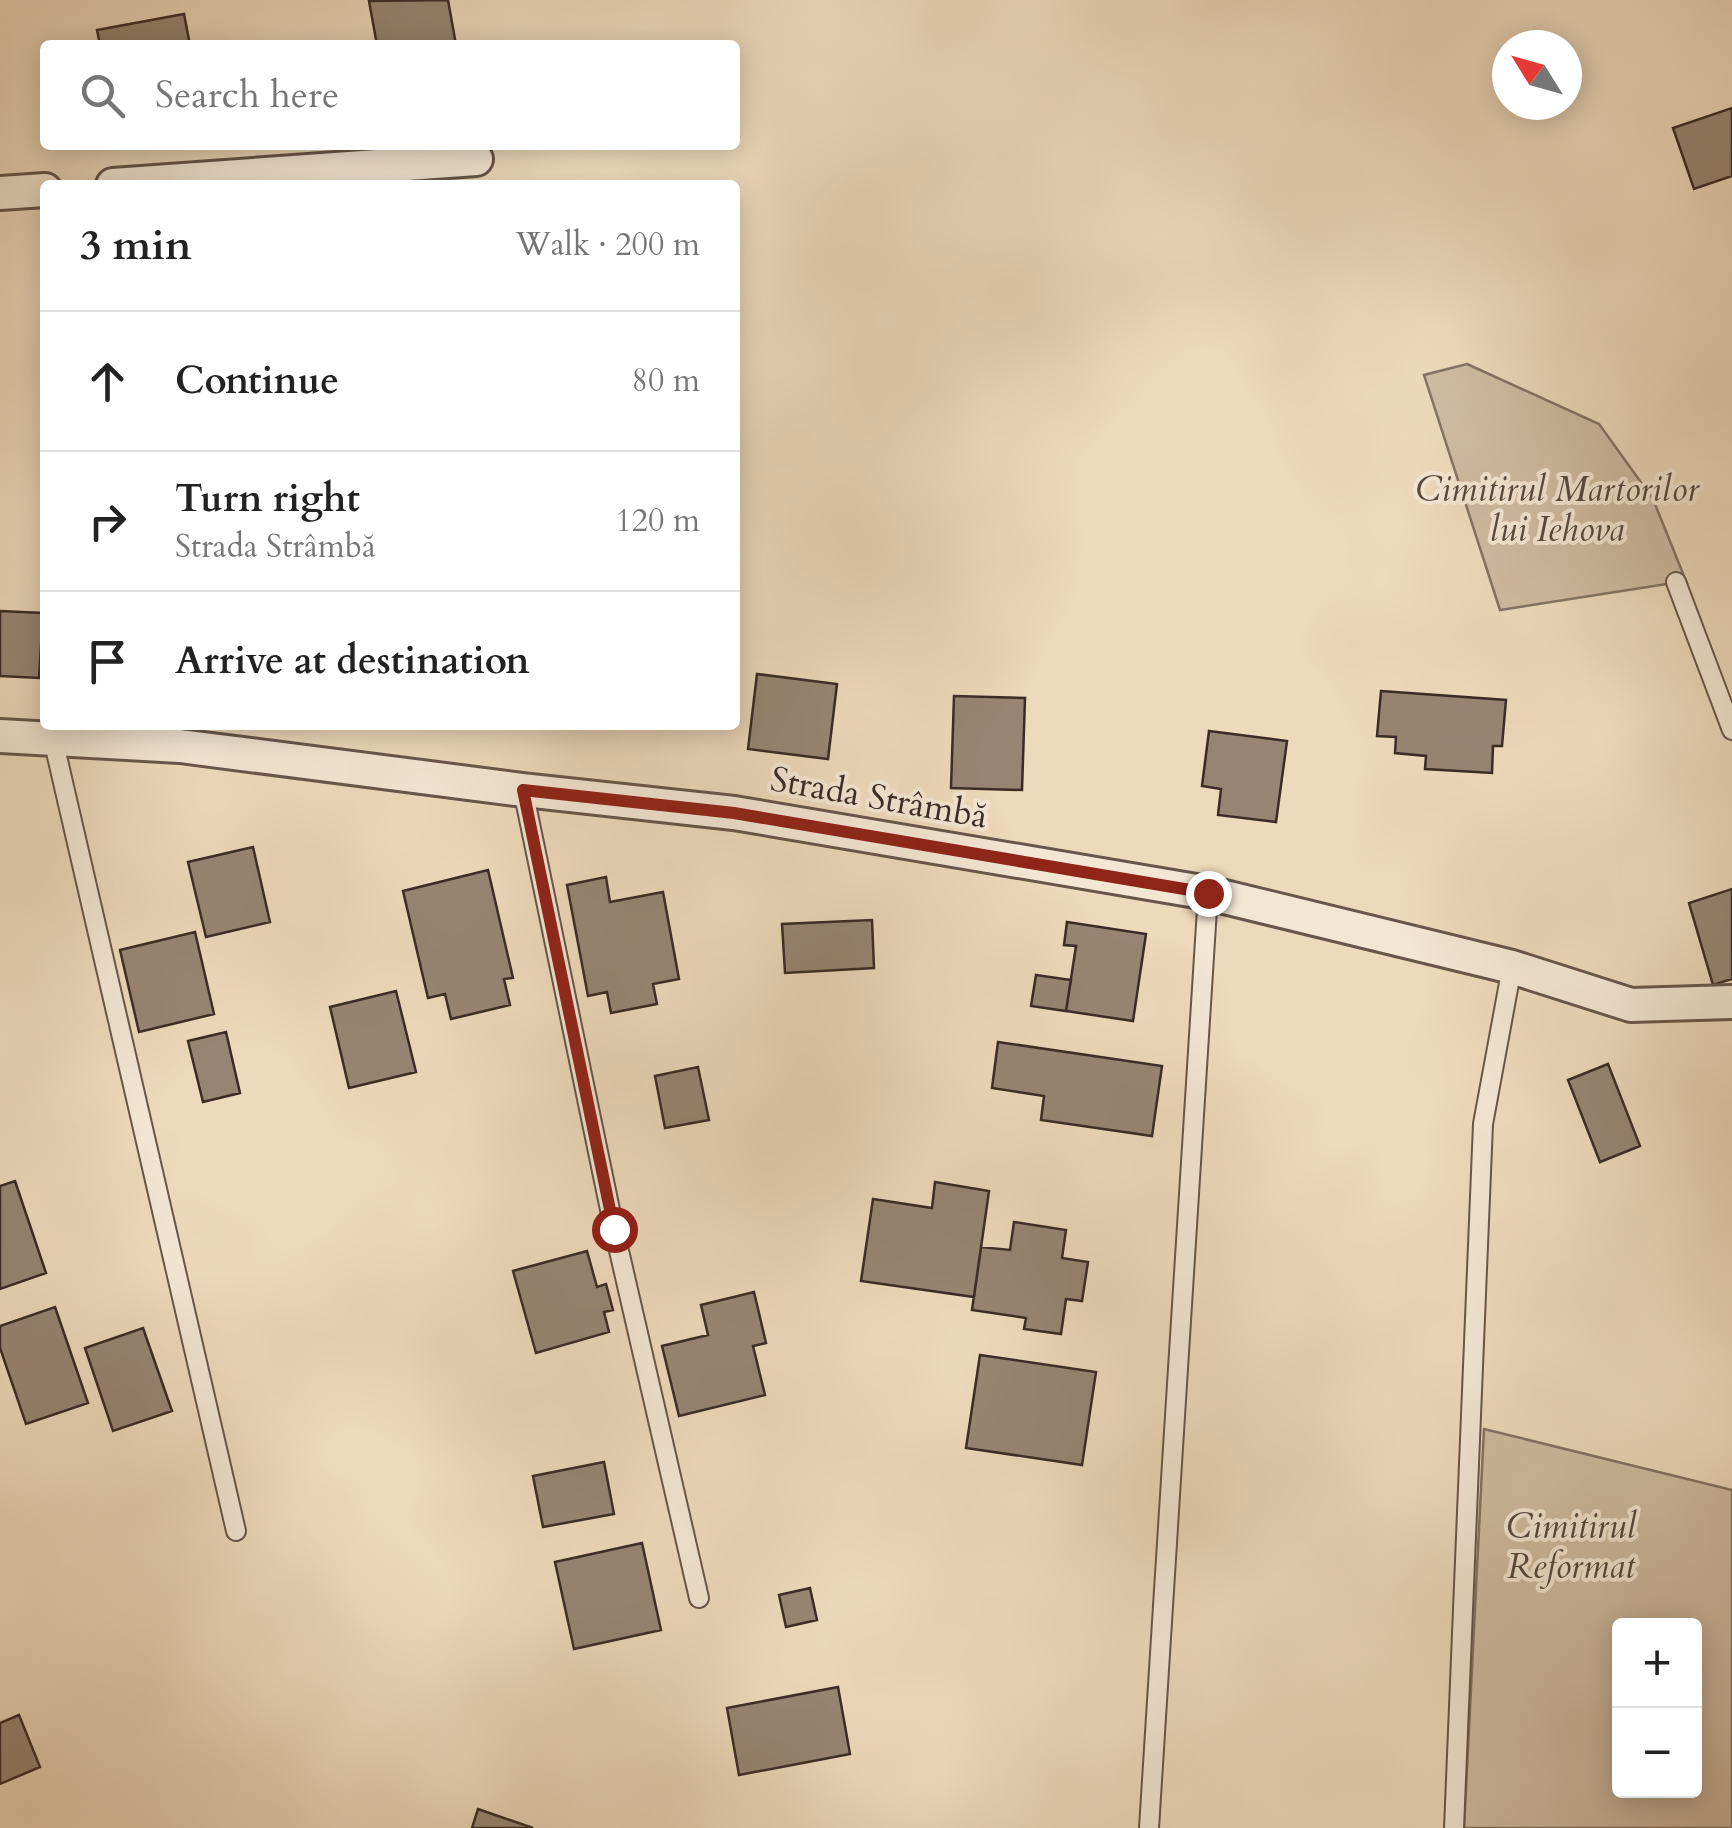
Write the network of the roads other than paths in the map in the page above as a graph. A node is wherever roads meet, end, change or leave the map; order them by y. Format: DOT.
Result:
graph roads {
  1 [pos="476,159"];
  2 [pos="183,180"];
  3 [pos="40,190"];
  4 [pos="0,193"];
  5 [pos="1676,582"];
  6 [pos="1732,730"];
  7 [pos="0,736"];
  8 [pos="54,739"];
  9 [pos="523,790"];
  10 [pos="1208,893"];
  11 [pos="1512,967"];
  12 [pos="1732,1002"];
  13 [pos="236,1531"];
  14 [pos="699,1598"];
  15 [pos="1150,1828"];
  16 [pos="1454,1828"];
  1 -- 2 [label="street"];
  3 -- 4 [label="street"];
  5 -- 6 [label="lane"];
  7 -- 8 [label="street, Strada Strâmbă"];
  8 -- 9 [label="street, Strada Strâmbă"];
  8 -- 13 [label="lane"];
  9 -- 10 [label="street, Strada Strâmbă"];
  9 -- 14 [label="lane"];
  10 -- 11 [label="street, Strada Strâmbă"];
  10 -- 15 [label="lane"];
  11 -- 12 [label="street, Strada Strâmbă"];
  11 -- 16 [label="lane"];
}
